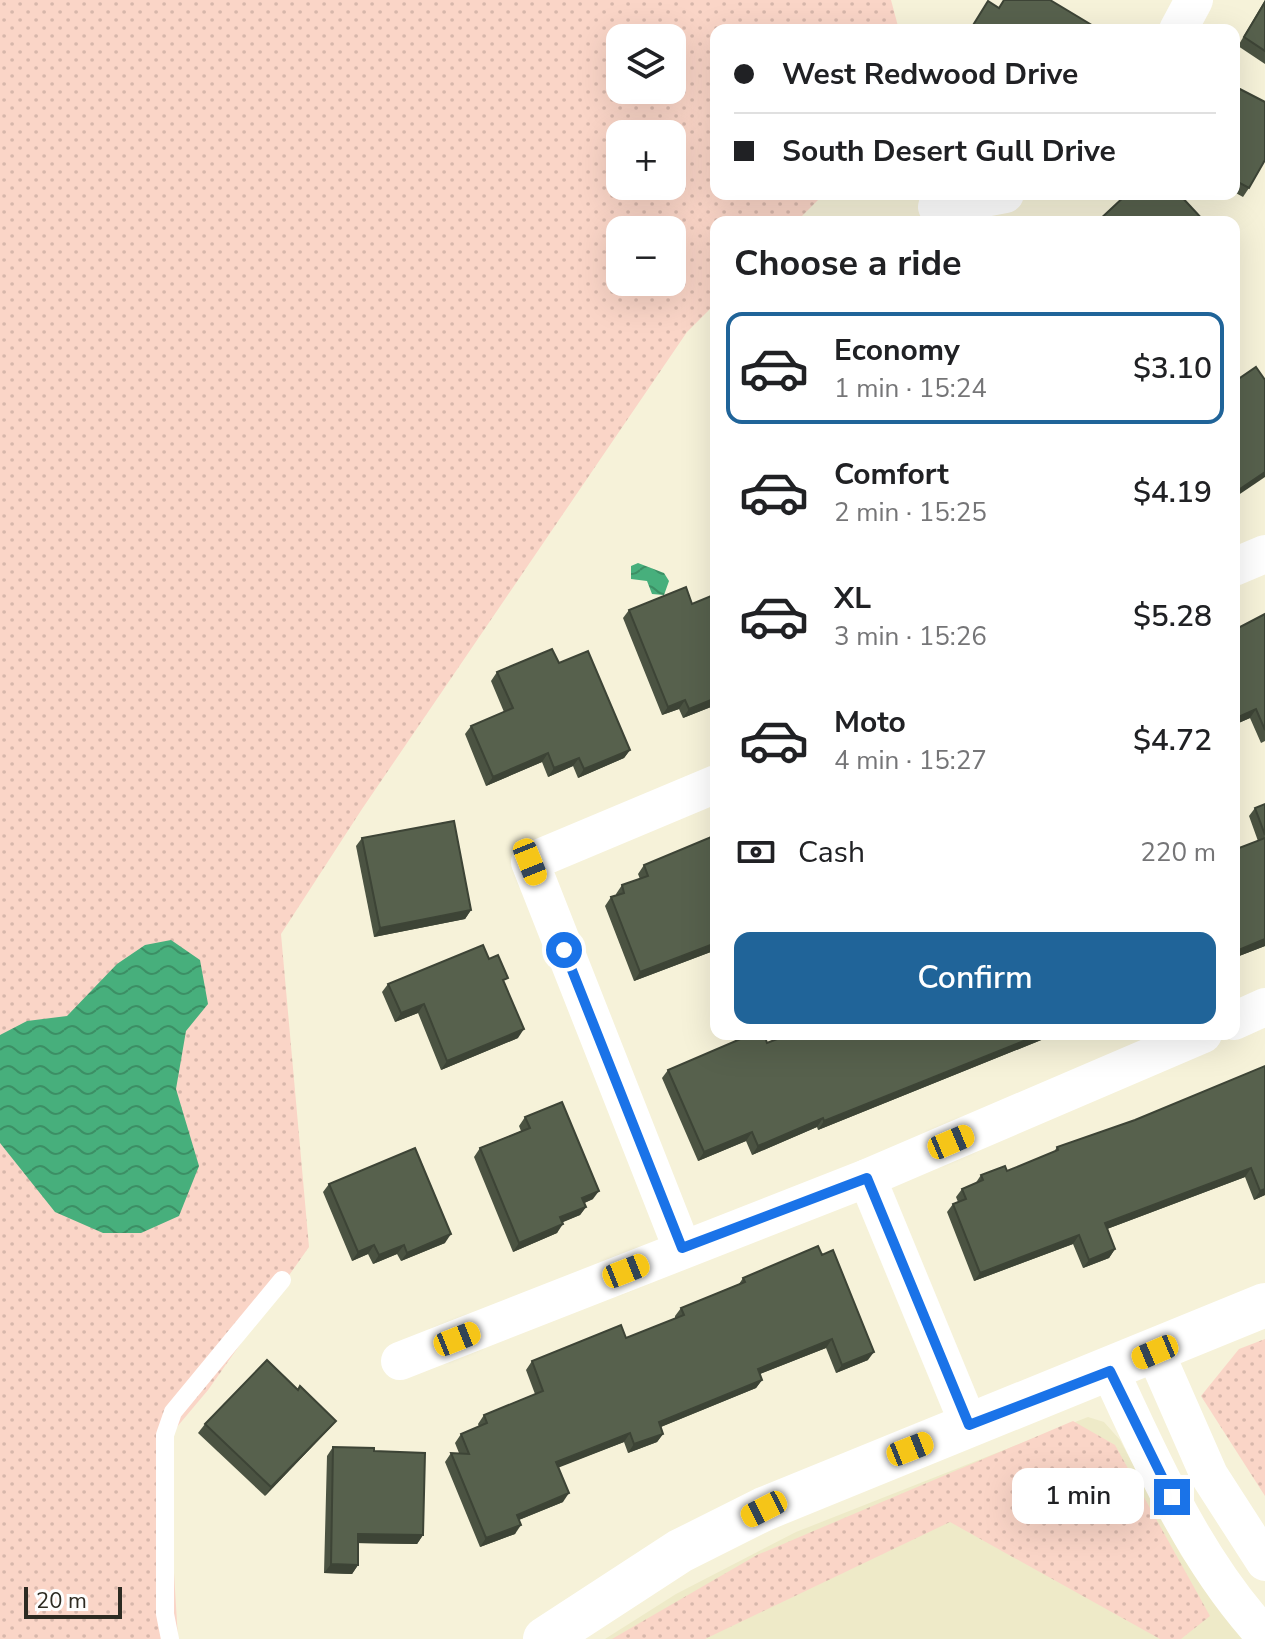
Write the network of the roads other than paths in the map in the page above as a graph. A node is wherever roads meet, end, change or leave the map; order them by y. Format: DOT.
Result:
graph roads {
  1 [pos="1194,0"];
  2 [pos="1181,24"];
  3 [pos="974,200"];
  4 [pos="937,207"];
  5 [pos="1265,554"];
  6 [pos="1240,564"];
  7 [pos="710,787"];
  8 [pos="1265,1007"];
  9 [pos="1240,1018"];
  10 [pos="1189,1040"];
  11 [pos="867,1178"];
  12 [pos="682,1248"];
  13 [pos="282,1280"];
  14 [pos="1265,1305"];
  15 [pos="1155,1352"];
  16 [pos="400,1361"];
  17 [pos="1110,1371"];
  18 [pos="969,1425"];
  19 [pos="1265,1562"];
  20 [pos="1265,1636"];
  21 [pos="170,1639"];
  22 [pos="545,1639"];
  1 -- 2 [label="street"];
  3 -- 4 [label="street"];
  5 -- 6 [label="street"];
  7 -- 12 [label="street"];
  8 -- 9 [label="street"];
  10 -- 11 [label="street"];
  11 -- 12 [label="street"];
  11 -- 18 [label="street"];
  12 -- 16 [label="street"];
  13 -- 21 [label="lane"];
  14 -- 15 [label="street"];
  15 -- 17 [label="street"];
  15 -- 19 [label="street"];
  17 -- 18 [label="street"];
  17 -- 20 [label="street"];
  18 -- 22 [label="street"];
}
